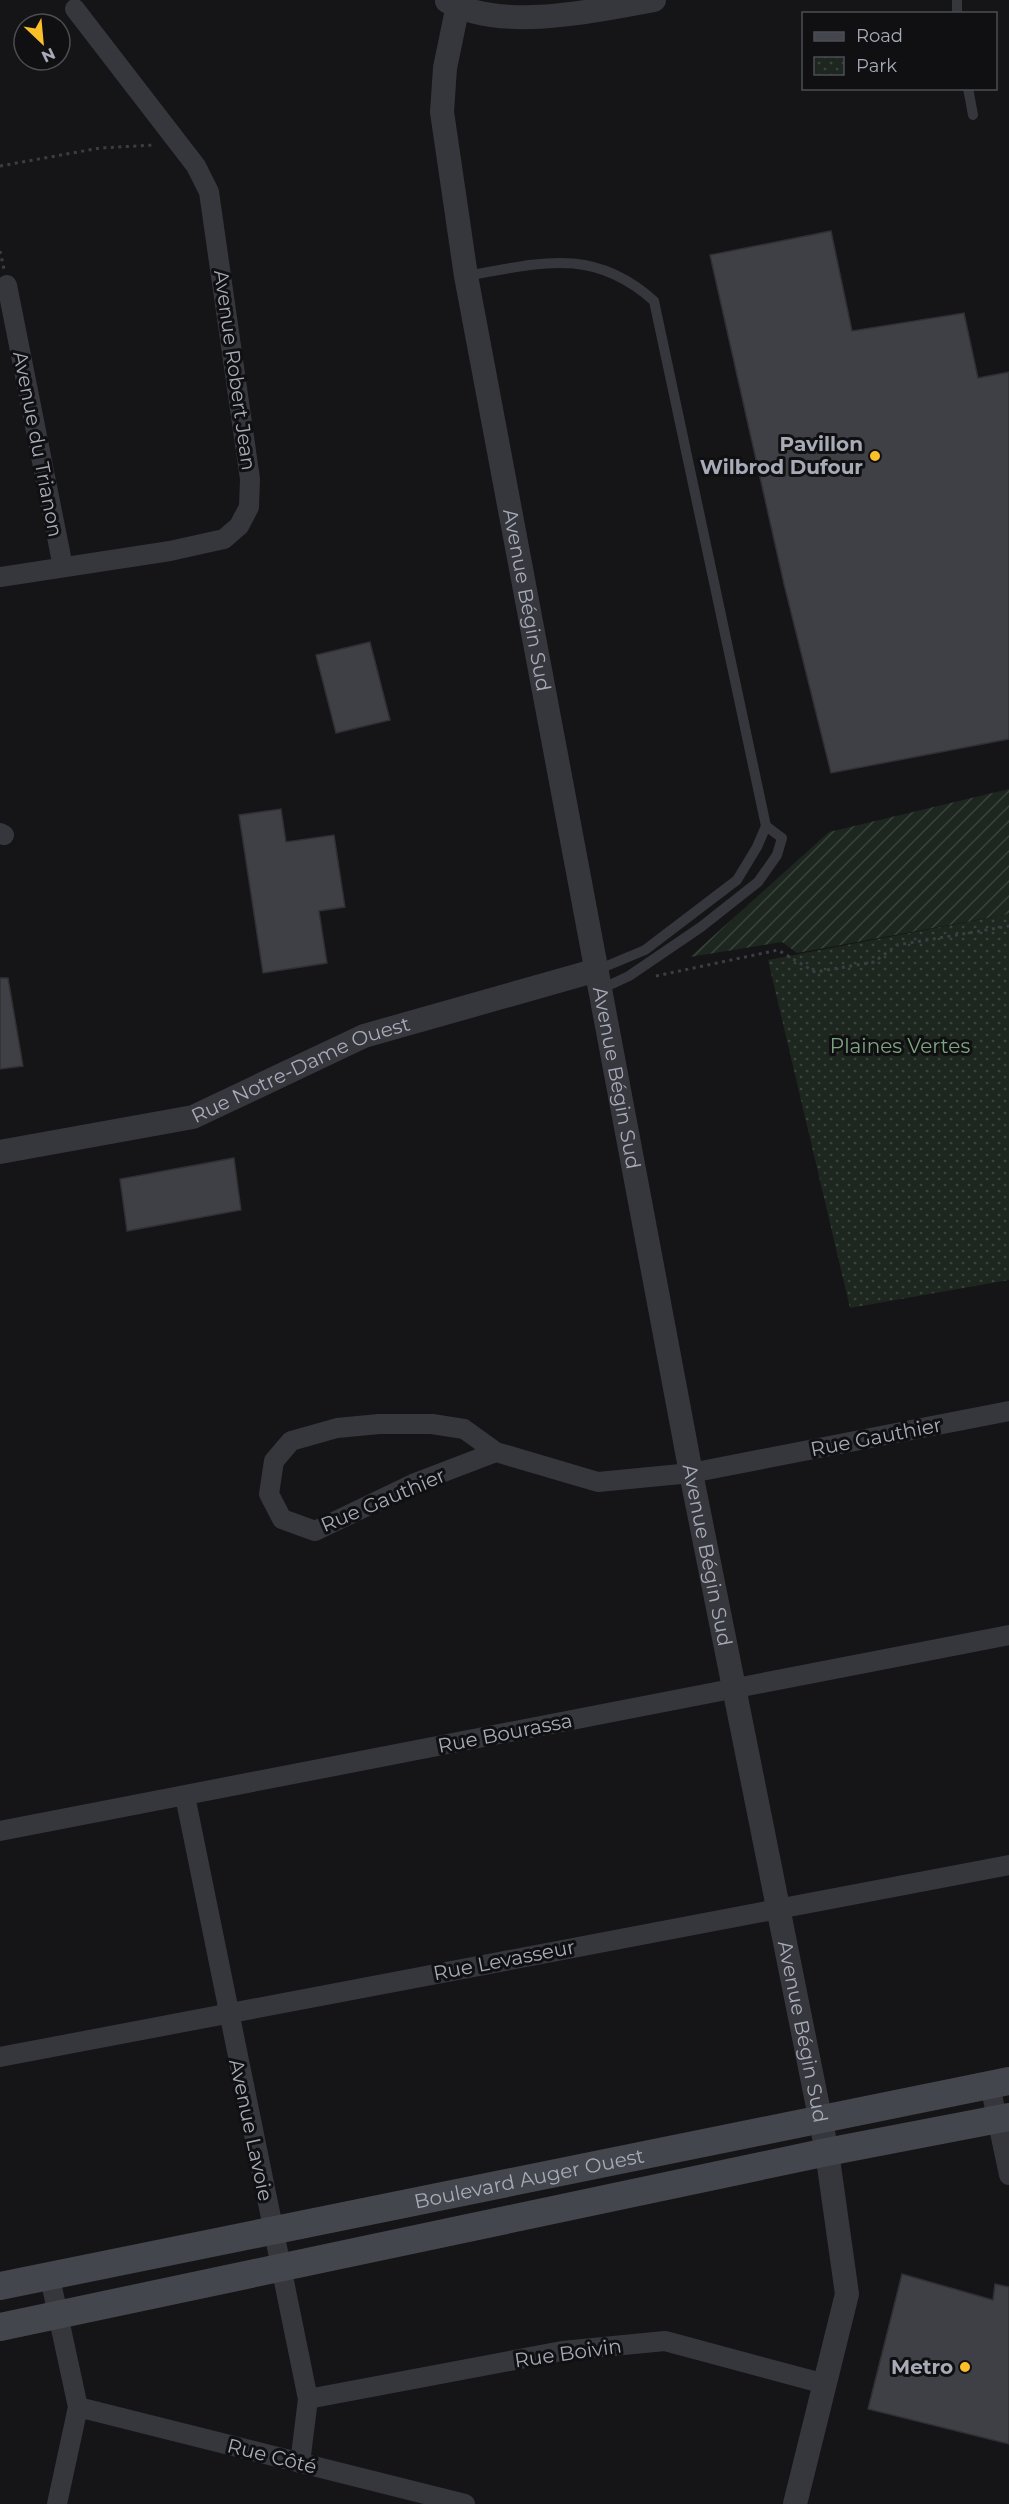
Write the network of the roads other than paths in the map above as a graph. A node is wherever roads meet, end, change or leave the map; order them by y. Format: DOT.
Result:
graph roads {
  1 [pos="654,0"];
  2 [pos="454,3"];
  3 [pos="75,9"];
  4 [pos="968,90"];
  5 [pos="973,115"];
  6 [pos="466,276"];
  7 [pos="7,285"];
  8 [pos="63,567"];
  9 [pos="0,577"];
  10 [pos="766,826"];
  11 [pos="599,979"];
  12 [pos="0,1152"];
  13 [pos="1009,1411"];
  14 [pos="496,1452"];
  15 [pos="691,1473"];
  16 [pos="1009,1635"];
  17 [pos="735,1688"];
  18 [pos="185,1796"];
  19 [pos="0,1831"];
  20 [pos="1009,1865"];
  21 [pos="780,1907"];
  22 [pos="227,2013"];
  23 [pos="0,2057"];
  24 [pos="999,2083"];
  25 [pos="822,2117"];
  26 [pos="1003,2118"];
  27 [pos="828,2152"];
  28 [pos="1009,2175"];
  29 [pos="272,2232"];
  30 [pos="282,2268"];
  31 [pos="50,2278"];
  32 [pos="0,2286"];
  33 [pos="57,2316"];
  34 [pos="0,2327"];
  35 [pos="825,2384"];
  36 [pos="308,2399"];
  37 [pos="78,2407"];
  38 [pos="300,2463"];
  39 [pos="57,2504"];
  40 [pos="465,2504"];
  41 [pos="795,2504"];
  1 -- 2 [label="street"];
  2 -- 6 [label="street, Avenue Bégin Sud"];
  3 -- 8 [label="street, Avenue Robert Jean"];
  4 -- 5 [label="lane"];
  6 -- 10 [label="lane"];
  6 -- 11 [label="street, Avenue Bégin Sud"];
  7 -- 8 [label="street, Avenue du Trianon"];
  8 -- 9 [label="street, Avenue Robert Jean"];
  10 -- 11 [label="lane"];
  10 -- 11 [label="lane"];
  11 -- 12 [label="street, Rue Notre-Dame Ouest"];
  11 -- 15 [label="street, Avenue Bégin Sud"];
  13 -- 15 [label="street, Rue Gauthier"];
  14 -- 14 [label="street, Rue Gauthier"];
  14 -- 15 [label="street, Rue Gauthier"];
  15 -- 17 [label="street, Avenue Bégin Sud"];
  16 -- 17 [label="street, Rue Bourassa"];
  17 -- 18 [label="street, Rue Bourassa"];
  17 -- 21 [label="street, Avenue Bégin Sud"];
  18 -- 19 [label="street, Rue Bourassa"];
  18 -- 22 [label="street, Avenue Lavoie"];
  20 -- 21 [label="street, Rue Levasseur"];
  21 -- 22 [label="street, Rue Levasseur"];
  21 -- 25 [label="street, Avenue Bégin Sud"];
  22 -- 23 [label="street, Rue Levasseur"];
  22 -- 29 [label="street, Avenue Lavoie"];
  24 -- 25 [label="main road, Boulevard Auger Ouest"];
  24 -- 26 [label="street"];
  25 -- 27 [label="street, Avenue Bégin Sud"];
  25 -- 29 [label="main road, Boulevard Auger Ouest"];
  26 -- 27 [label="main road, Boulevard Auger Ouest"];
  26 -- 28 [label="street"];
  27 -- 30 [label="main road, Boulevard Auger Ouest"];
  27 -- 35 [label="street, Avenue Bégin Sud"];
  29 -- 30 [label="street, Avenue Lavoie"];
  29 -- 31 [label="main road, Boulevard Auger Ouest"];
  30 -- 33 [label="main road, Boulevard Auger Ouest"];
  30 -- 36 [label="street, Avenue Lavoie"];
  31 -- 32 [label="main road, Boulevard Auger Ouest"];
  31 -- 33 [label="street"];
  33 -- 34 [label="main road, Boulevard Auger Ouest"];
  33 -- 37 [label="street"];
  35 -- 36 [label="street, Rue Boivin"];
  35 -- 41 [label="street, Avenue Bégin Sud"];
  36 -- 38 [label="street, Avenue Lavoie"];
  37 -- 38 [label="street, Rue Côté"];
  37 -- 39 [label="street"];
  38 -- 40 [label="street, Rue Côté"];
}
